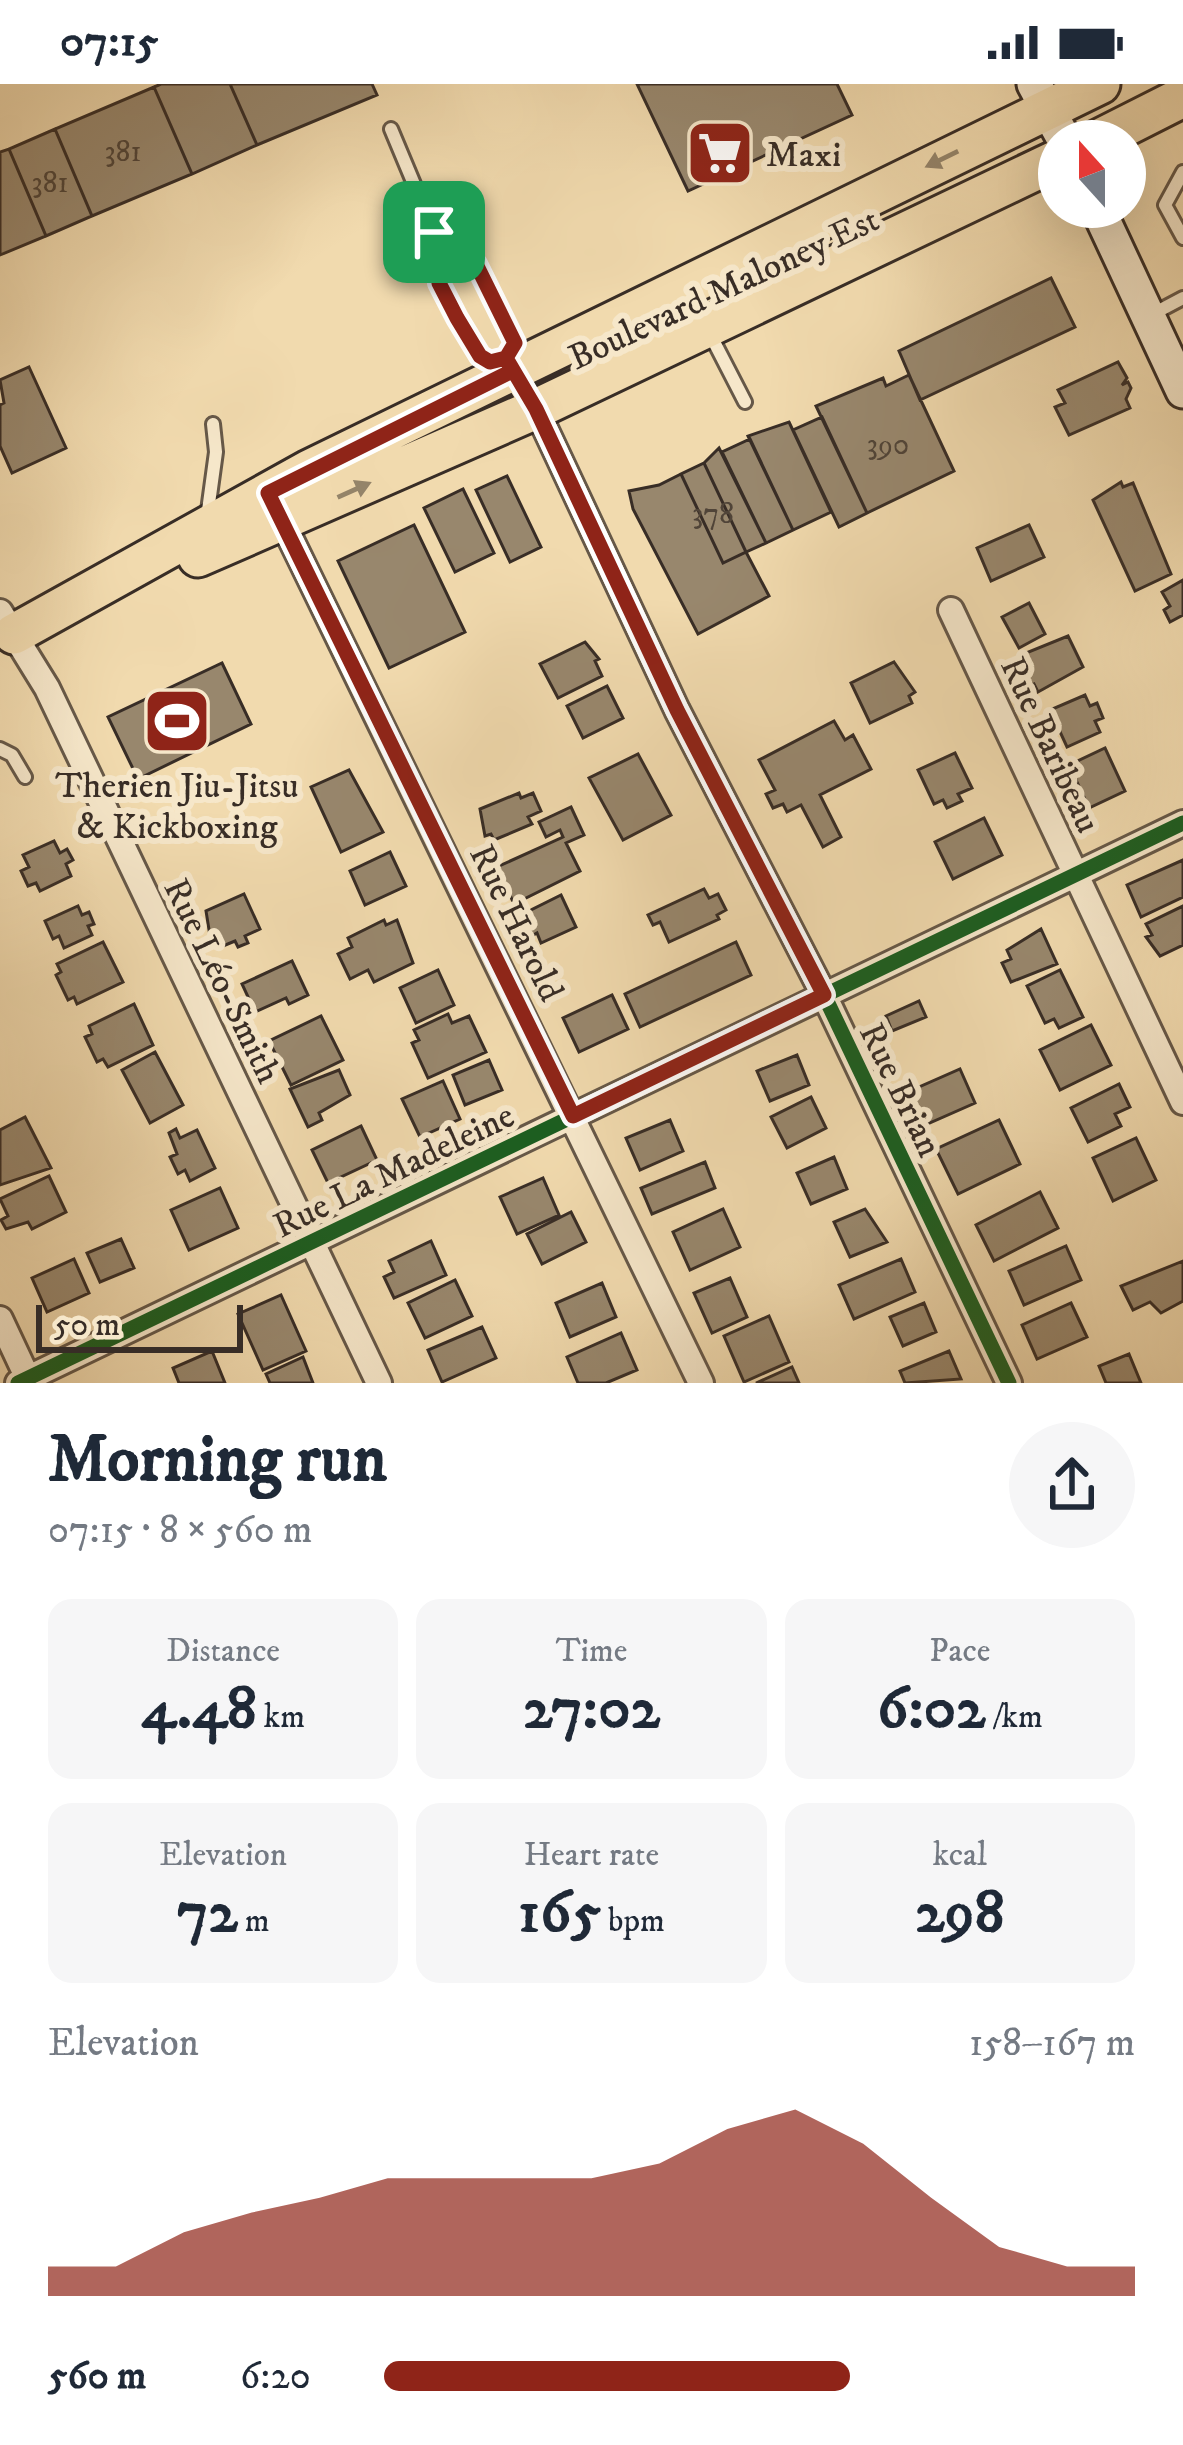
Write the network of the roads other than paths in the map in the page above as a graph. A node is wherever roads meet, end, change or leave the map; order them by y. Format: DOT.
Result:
graph roads {
  1 [pos="1100,84"];
  2 [pos="1183,98"];
  3 [pos="1049,111"];
  4 [pos="1138,120"];
  5 [pos="391,129"];
  6 [pos="1038,169"];
  7 [pos="1183,172"];
  8 [pos="1106,228"];
  9 [pos="434,232"];
  10 [pos="1183,238"];
  11 [pos="1183,298"];
  12 [pos="1148,316"];
  13 [pos="707,328"];
  14 [pos="509,365"];
  15 [pos="1183,391"];
  16 [pos="745,402"];
  17 [pos="536,409"];
  18 [pos="213,424"];
  19 [pos="275,507"];
  20 [pos="206,528"];
  21 [pos="951,610"];
  22 [pos="5,629"];
  23 [pos="0,748"];
  24 [pos="26,777"];
  25 [pos="1183,823"];
  26 [pos="1072,876"];
  27 [pos="824,995"];
  28 [pos="1183,1102"];
  29 [pos="573,1116"];
  30 [pos="310,1243"];
  31 [pos="0,1319"];
  32 [pos="26,1381"];
  33 [pos="379,1383"];
  34 [pos="701,1383"];
  35 [pos="1009,1383"];
  1 -- 3 [label="main road, Boulevard Maloney Est"];
  2 -- 4 [label="main road"];
  3 -- 14 [label="main road, Boulevard Maloney Est, one-way"];
  5 -- 9 [label="lane"];
  6 -- 13 [label="main road, Boulevard Maloney Est"];
  7 -- 10 [label="lane"];
  8 -- 12 [label="street"];
  9 -- 14 [label="lane"];
  9 -- 14 [label="lane"];
  11 -- 12 [label="lane"];
  12 -- 15 [label="street"];
  13 -- 16 [label="lane"];
  13 -- 17 [label="main road, Boulevard Maloney Est"];
  14 -- 17 [label="street, Rue Brian"];
  14 -- 19 [label="main road, Boulevard Maloney Est"];
  19 -- 17 [label="main road, Boulevard Maloney Est, one-way"];
  17 -- 27 [label="street, Rue Brian"];
  18 -- 20 [label="lane"];
  19 -- 20 [label="main road, Boulevard Maloney Est"];
  19 -- 22 [label="main road, Boulevard Maloney Est"];
  19 -- 29 [label="street, Rue Harold"];
  20 -- 22 [label="main road, Boulevard Maloney Est"];
  21 -- 26 [label="street, Rue Baribeau"];
  22 -- 30 [label="street, Rue Léo-Smith"];
  23 -- 24 [label="lane"];
  25 -- 26 [label="street, Rue La Madeleine"];
  26 -- 27 [label="street, Rue La Madeleine"];
  26 -- 28 [label="street, Rue Baribeau"];
  27 -- 29 [label="street, Rue La Madeleine"];
  27 -- 35 [label="street, Rue Brian"];
  29 -- 30 [label="street, Rue La Madeleine"];
  29 -- 34 [label="street, Rue Harold"];
  30 -- 32 [label="street, Rue La Madeleine"];
  30 -- 33 [label="street, Rue Léo-Smith"];
  31 -- 32 [label="street"];
}
